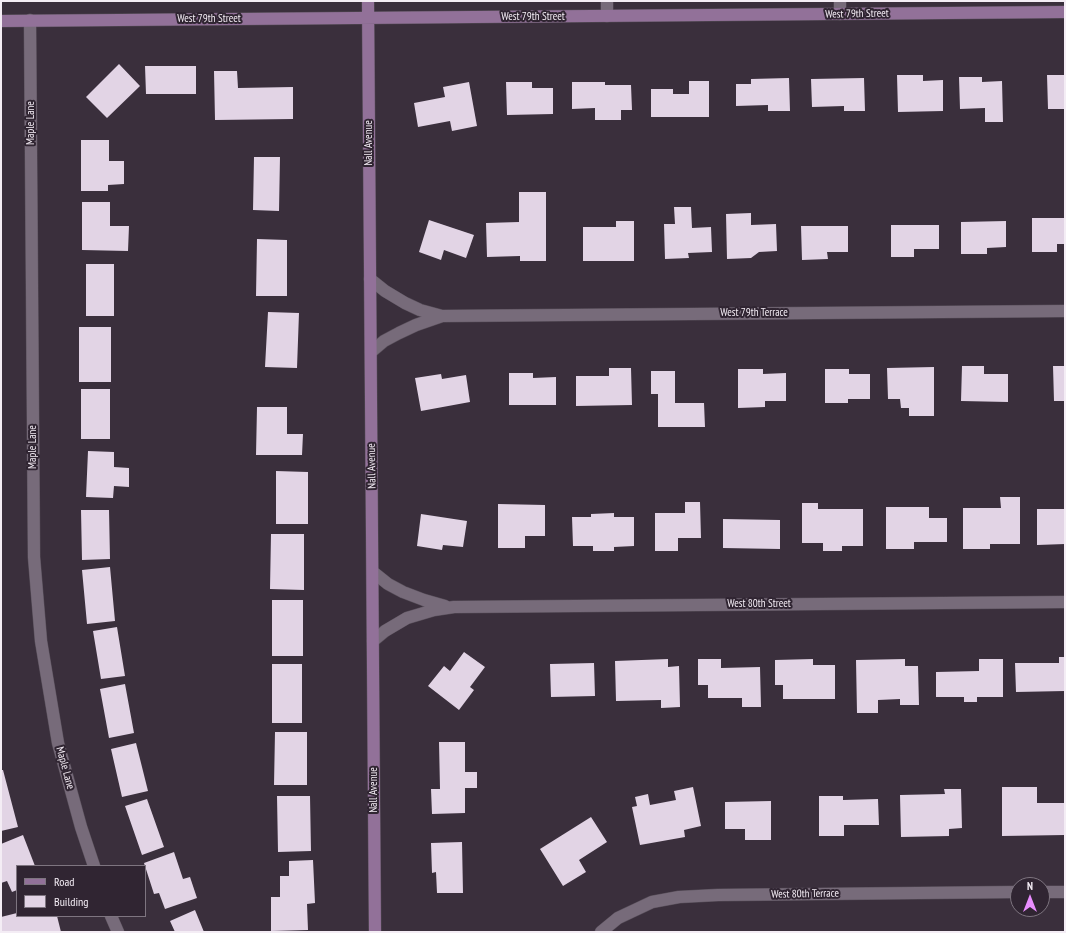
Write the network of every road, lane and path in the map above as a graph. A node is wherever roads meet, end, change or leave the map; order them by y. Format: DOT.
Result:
graph roads {
  1 [pos="368,1"];
  2 [pos="607,1"];
  3 [pos="840,1"];
  4 [pos="1065,12"];
  5 [pos="840,14"];
  6 [pos="607,16"];
  7 [pos="368,18"];
  8 [pos="1,20"];
  9 [pos="30,20"];
  10 [pos="370,279"];
  11 [pos="1065,311"];
  12 [pos="442,316"];
  13 [pos="371,352"];
  14 [pos="373,572"];
  15 [pos="1065,602"];
  16 [pos="454,608"];
  17 [pos="373,641"];
  18 [pos="94,865"];
  19 [pos="1010,892"];
  20 [pos="1050,892"];
  21 [pos="1065,892"];
  22 [pos="111,917"];
  23 [pos="118,932"];
  24 [pos="375,932"];
  25 [pos="601,932"];
  1 -- 7 [label="street, Nall Avenue"];
  2 -- 6 [label="street"];
  3 -- 5 [label="street"];
  4 -- 5 [label="street, West 79th Street"];
  5 -- 6 [label="street, West 79th Street"];
  6 -- 7 [label="street, West 79th Street"];
  7 -- 9 [label="street, West 79th Street"];
  7 -- 10 [label="street, Nall Avenue"];
  8 -- 9 [label="street, West 79th Street"];
  9 -- 18 [label="street, Maple Lane"];
  10 -- 12 [label="street, West 79th Terrace"];
  10 -- 13 [label="street, Nall Avenue"];
  11 -- 12 [label="street, West 79th Terrace"];
  12 -- 13 [label="street, West 79th Terrace"];
  13 -- 14 [label="street, Nall Avenue"];
  14 -- 16 [label="street, West 80th Street"];
  14 -- 17 [label="street, Nall Avenue"];
  15 -- 16 [label="street, West 80th Street"];
  16 -- 17 [label="street, West 80th Street"];
  17 -- 24 [label="street, Nall Avenue"];
  19 -- 25 [label="street, West 80th Terrace"];
  20 -- 21 [label="street"];
  22 -- 23 [label="street"];
}
